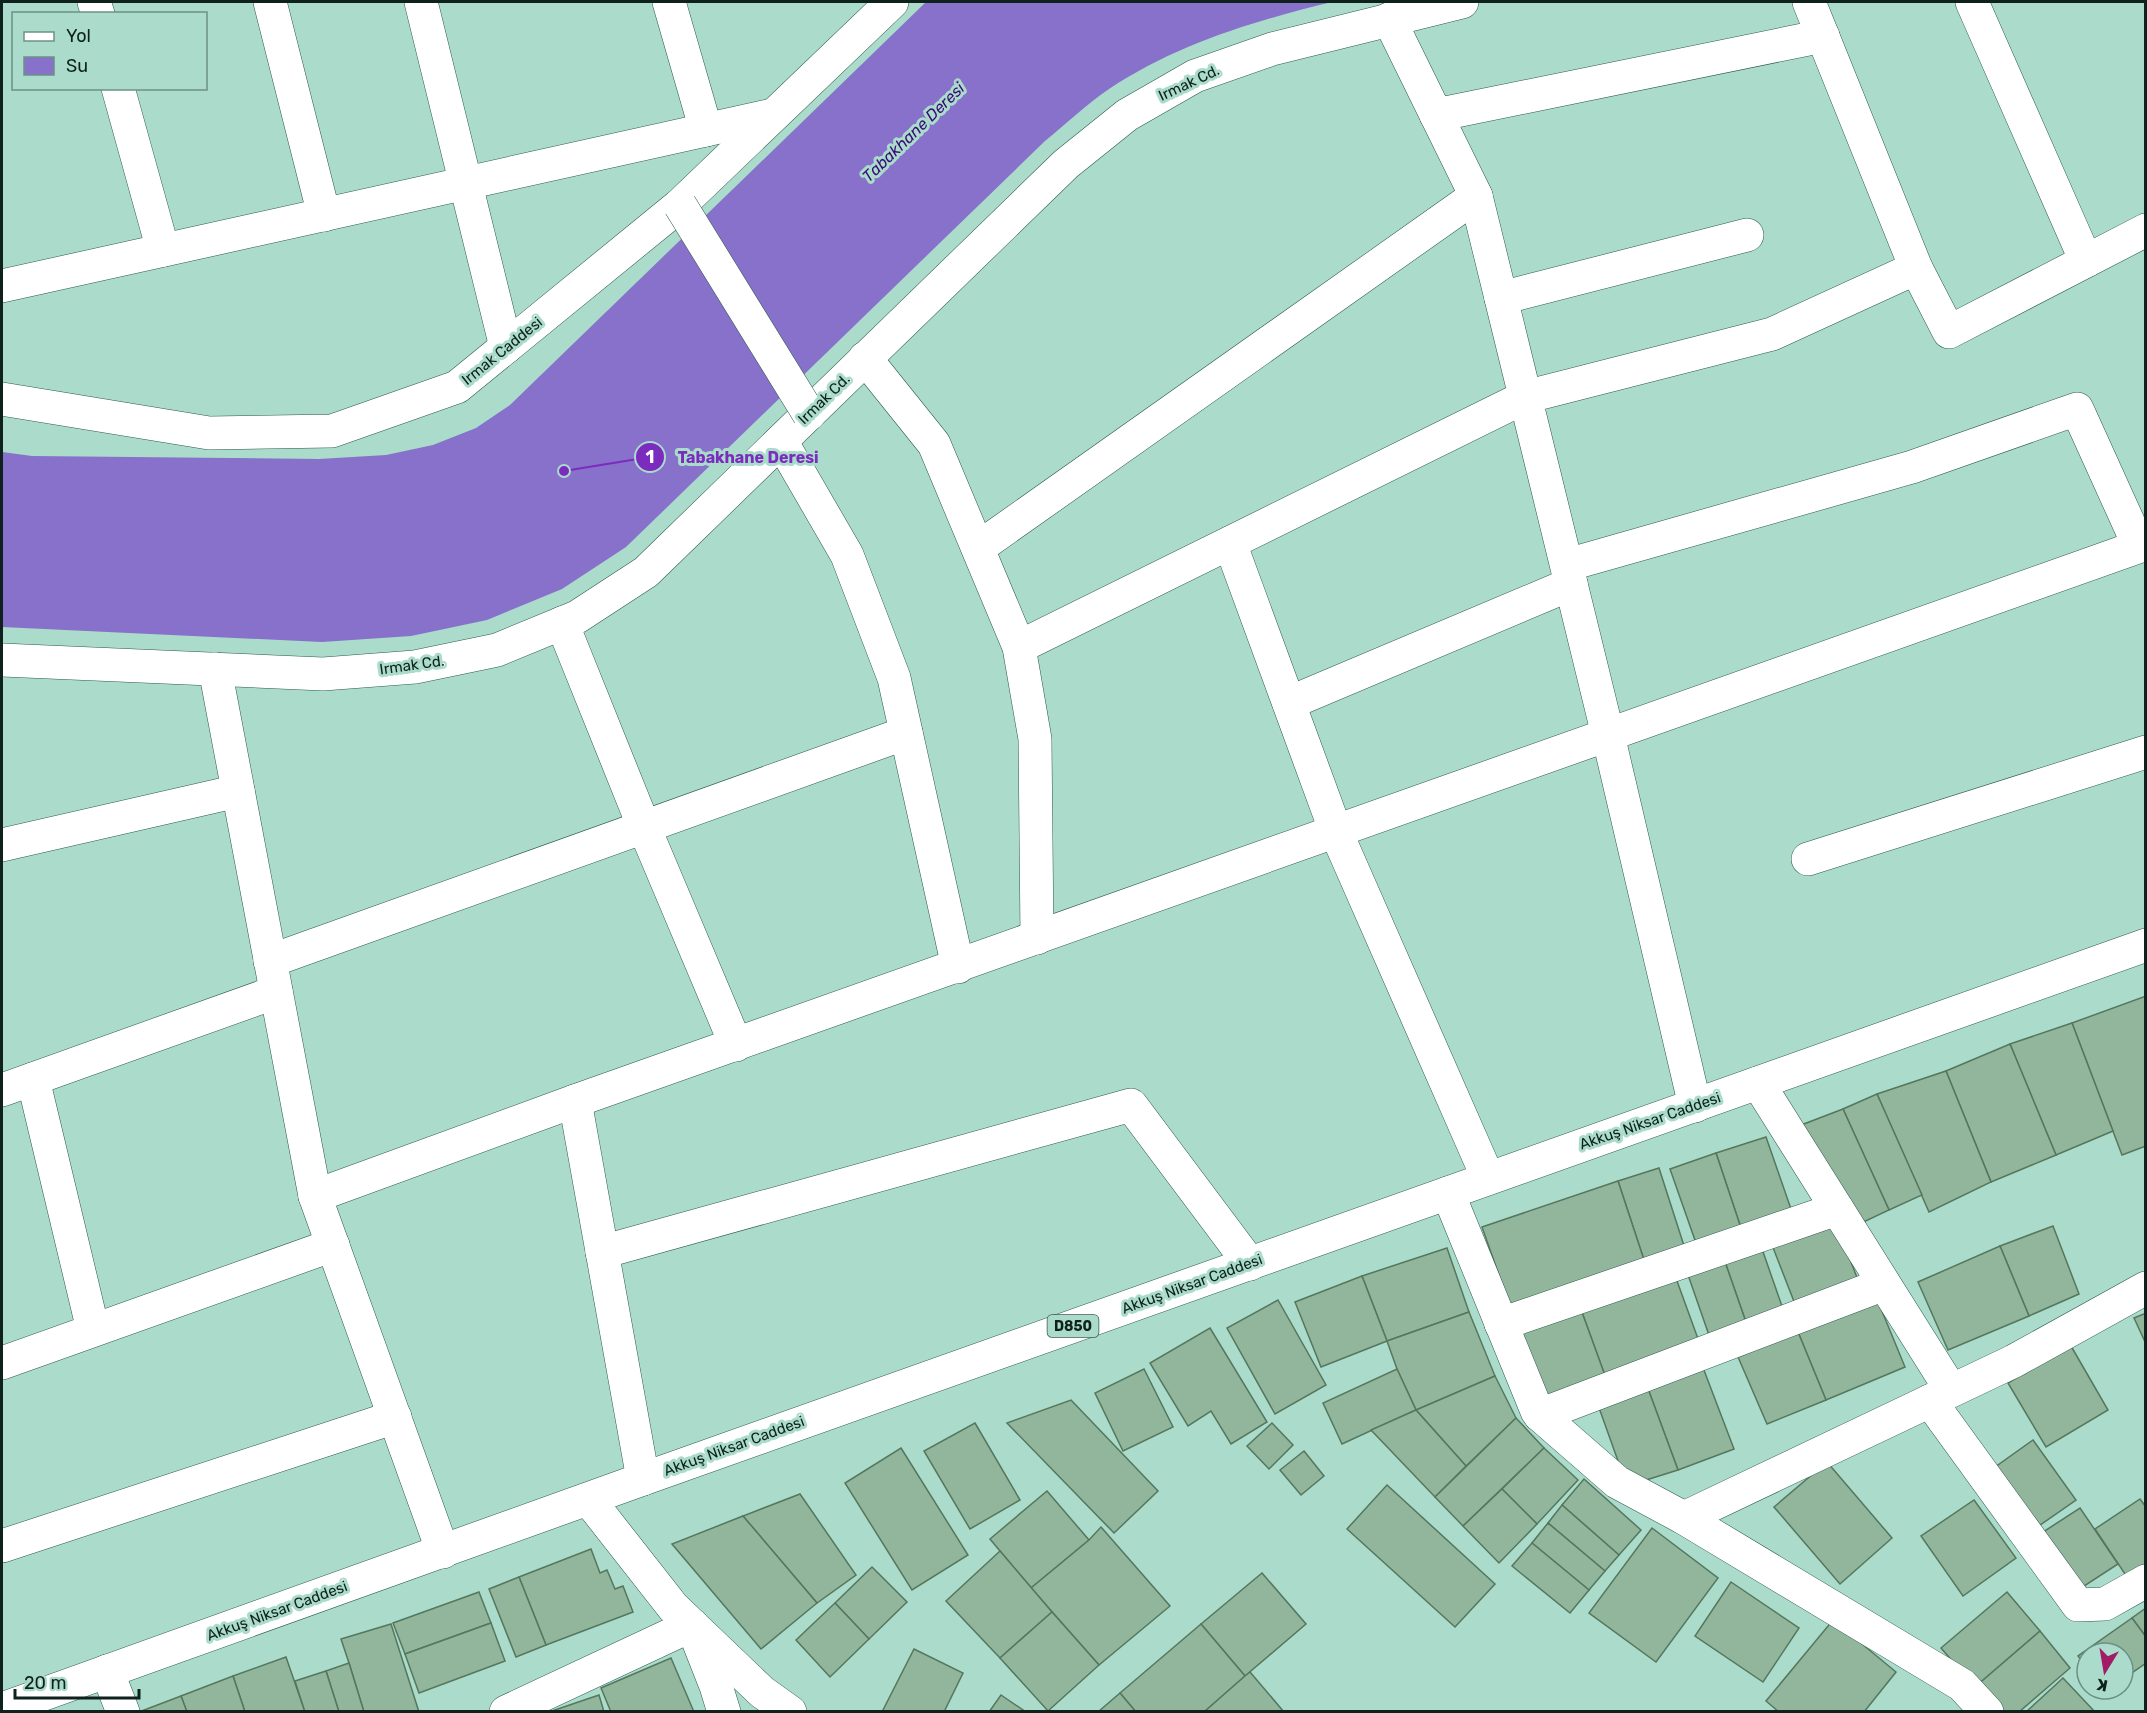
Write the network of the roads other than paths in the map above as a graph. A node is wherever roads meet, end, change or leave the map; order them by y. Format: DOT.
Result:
graph roads {
  1 [pos="270,2"];
  2 [pos="421,2"];
  3 [pos="669,2"];
  4 [pos="892,2"];
  5 [pos="1462,2"];
  6 [pos="1809,2"];
  7 [pos="1972,2"];
  8 [pos="1389,20"];
  9 [pos="1822,36"];
  10 [pos="119,90"];
  11 [pos="772,115"];
  12 [pos="1436,115"];
  13 [pos="706,130"];
  14 [pos="465,184"];
  15 [pos="1476,196"];
  16 [pos="680,205"];
  17 [pos="324,215"];
  18 [pos="2145,230"];
  19 [pos="1747,235"];
  20 [pos="163,250"];
  21 [pos="2086,261"];
  22 [pos="1916,268"];
  23 [pos="2,286"];
  24 [pos="1501,298"];
  25 [pos="506,347"];
  26 [pos="865,358"];
  27 [pos="1525,397"];
  28 [pos="2,398"];
  29 [pos="809,414"];
  30 [pos="781,441"];
  31 [pos="1230,543"];
  32 [pos="2142,545"];
  33 [pos="978,548"];
  34 [pos="1569,574"];
  35 [pos="562,623"];
  36 [pos="1019,647"];
  37 [pos="2,660"];
  38 [pos="215,669"];
  39 [pos="1289,703"];
  40 [pos="906,733"];
  41 [pos="1608,735"];
  42 [pos="2145,752"];
  43 [pos="238,791"];
  44 [pos="644,827"];
  45 [pos="1336,832"];
  46 [pos="2,845"];
  47 [pos="1808,860"];
  48 [pos="1037,938"];
  49 [pos="2145,945"];
  50 [pos="270,960"];
  51 [pos="958,967"];
  52 [pos="276,993"];
  53 [pos="736,1045"];
  54 [pos="33,1079"];
  55 [pos="1758,1083"];
  56 [pos="2,1090"];
  57 [pos="575,1101"];
  58 [pos="1695,1106"];
  59 [pos="1488,1178"];
  60 [pos="1448,1193"];
  61 [pos="315,1196"];
  62 [pos="1837,1209"];
  63 [pos="333,1245"];
  64 [pos="602,1252"];
  65 [pos="1250,1264"];
  66 [pos="1884,1284"];
  67 [pos="2145,1288"];
  68 [pos="1501,1324"];
  69 [pos="93,1330"];
  70 [pos="2,1363"];
  71 [pos="1940,1396"];
  72 [pos="1540,1415"];
  73 [pos="395,1417"];
  74 [pos="643,1479"];
  75 [pos="589,1500"];
  76 [pos="1684,1518"];
  77 [pos="2,1546"];
  78 [pos="443,1552"];
  79 [pos="2145,1581"];
  80 [pos="692,1625"];
  81 [pos="107,1671"];
  82 [pos="2,1709"];
  83 [pos="123,1712"];
  84 [pos="506,1712"];
  85 [pos="724,1712"];
  86 [pos="790,1712"];
  87 [pos="1987,1712"];
  1 -- 17 [label="street"];
  2 -- 14 [label="street"];
  3 -- 13 [label="street"];
  4 -- 11 [label="street, Irmak Caddesi"];
  5 -- 8 [label="street, Irmak Cd."];
  6 -- 9 [label="street"];
  7 -- 21 [label="street"];
  8 -- 12 [label="street"];
  8 -- 26 [label="street, Irmak Cd."];
  9 -- 12 [label="street"];
  9 -- 22 [label="street"];
  10 -- 20 [label="street"];
  11 -- 13 [label="street"];
  11 -- 16 [label="street, Irmak Caddesi"];
  12 -- 15 [label="street"];
  13 -- 14 [label="street"];
  14 -- 17 [label="street"];
  14 -- 25 [label="street"];
  15 -- 24 [label="street"];
  15 -- 33 [label="street"];
  16 -- 25 [label="street, Irmak Caddesi"];
  16 -- 29 [label="street, bridge"];
  17 -- 20 [label="street"];
  18 -- 21 [label="street"];
  19 -- 24 [label="street"];
  20 -- 23 [label="street"];
  21 -- 22 [label="street"];
  22 -- 27 [label="street"];
  24 -- 27 [label="street"];
  25 -- 28 [label="street, Irmak Caddesi"];
  26 -- 30 [label="street, Irmak Cd."];
  26 -- 33 [label="street"];
  27 -- 31 [label="street"];
  27 -- 34 [label="street"];
  30 -- 35 [label="street, Irmak Cd."];
  30 -- 40 [label="street"];
  31 -- 36 [label="street"];
  31 -- 39 [label="street"];
  32 -- 34 [label="street"];
  32 -- 41 [label="street"];
  33 -- 36 [label="street"];
  34 -- 39 [label="street"];
  34 -- 41 [label="street"];
  35 -- 38 [label="street, Irmak Cd."];
  35 -- 44 [label="street"];
  36 -- 48 [label="street"];
  37 -- 38 [label="street, Irmak Cd."];
  38 -- 43 [label="street"];
  39 -- 45 [label="street"];
  40 -- 44 [label="street"];
  40 -- 51 [label="street"];
  41 -- 45 [label="street"];
  41 -- 58 [label="street"];
  42 -- 47 [label="street"];
  43 -- 46 [label="street"];
  43 -- 50 [label="street"];
  44 -- 50 [label="street"];
  44 -- 53 [label="street"];
  45 -- 48 [label="street"];
  45 -- 59 [label="street"];
  48 -- 51 [label="street"];
  49 -- 55 [label="street, Akkuş Niksar Caddesi / D850"];
  50 -- 52 [label="street"];
  51 -- 53 [label="street"];
  52 -- 54 [label="street"];
  52 -- 61 [label="street"];
  53 -- 57 [label="street"];
  54 -- 56 [label="street"];
  54 -- 69 [label="street"];
  55 -- 58 [label="street, Akkuş Niksar Caddesi / D850"];
  55 -- 62 [label="street"];
  57 -- 61 [label="street"];
  57 -- 64 [label="street"];
  58 -- 59 [label="street, Akkuş Niksar Caddesi / D850"];
  59 -- 60 [label="street, Akkuş Niksar Caddesi / D850"];
  60 -- 65 [label="street, Akkuş Niksar Caddesi / D850"];
  60 -- 68 [label="street"];
  61 -- 63 [label="street"];
  62 -- 66 [label="street"];
  62 -- 68 [label="street"];
  63 -- 69 [label="street"];
  63 -- 73 [label="street"];
  64 -- 65 [label="street"];
  64 -- 74 [label="street"];
  65 -- 74 [label="street, Akkuş Niksar Caddesi / D850"];
  66 -- 71 [label="street"];
  66 -- 72 [label="street"];
  67 -- 71 [label="street"];
  68 -- 72 [label="street"];
  69 -- 70 [label="street"];
  71 -- 76 [label="street"];
  71 -- 79 [label="street"];
  72 -- 76 [label="street"];
  73 -- 77 [label="street"];
  73 -- 78 [label="street"];
  74 -- 75 [label="street, Akkuş Niksar Caddesi / D850"];
  75 -- 78 [label="street, Akkuş Niksar Caddesi / D850"];
  75 -- 80 [label="street"];
  76 -- 87 [label="street"];
  78 -- 81 [label="street, Akkuş Niksar Caddesi / D850"];
  80 -- 84 [label="street"];
  80 -- 85 [label="street"];
  80 -- 86 [label="street"];
  81 -- 82 [label="street, Akkuş Niksar Caddesi / D850"];
  81 -- 83 [label="street"];
}
